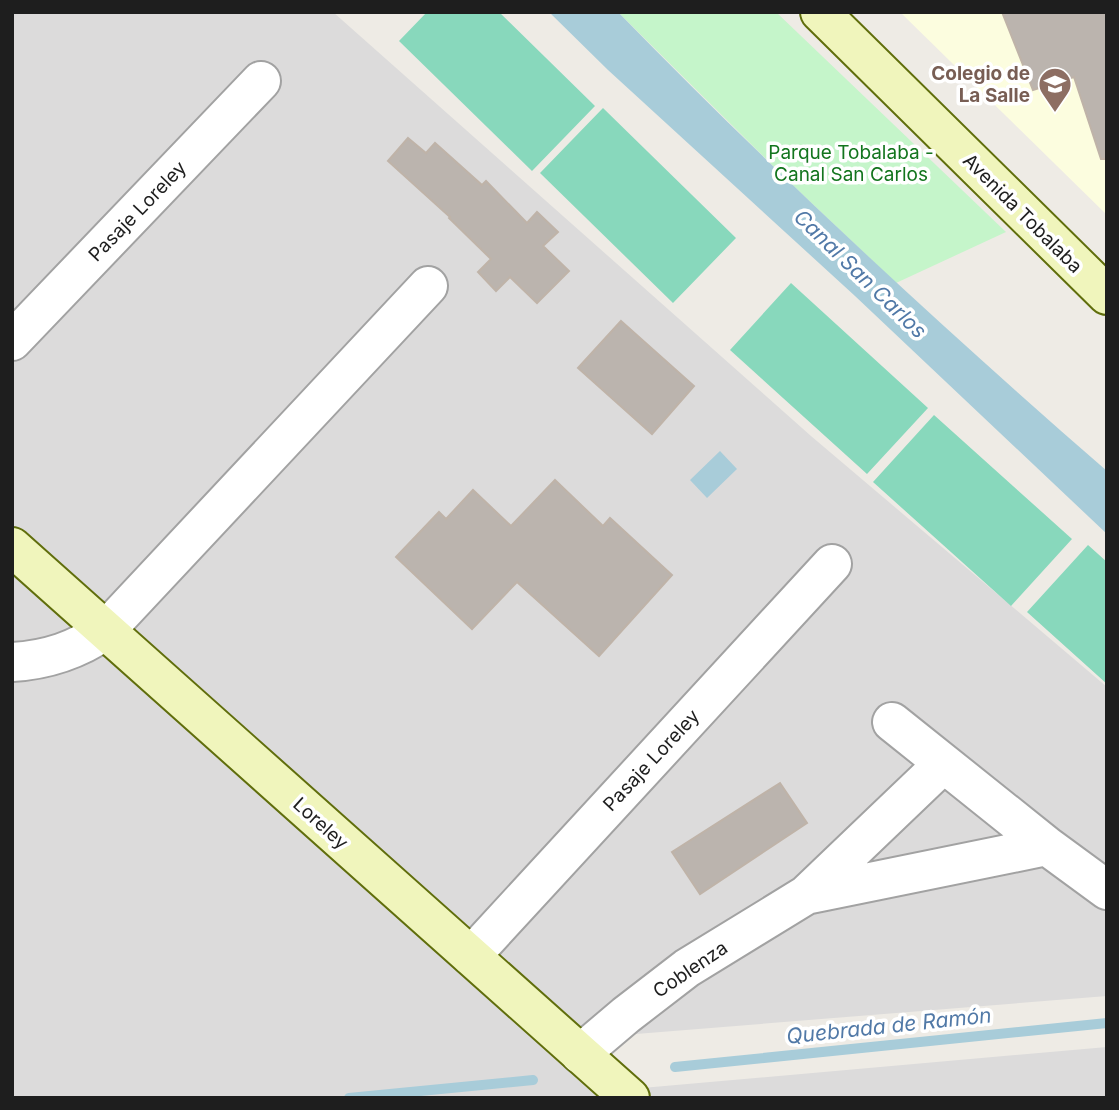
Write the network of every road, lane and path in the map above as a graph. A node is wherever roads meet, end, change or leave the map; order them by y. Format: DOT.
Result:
graph roads {
  1 [pos="820,12"];
  2 [pos="261,80"];
  3 [pos="428,286"];
  4 [pos="1107,295"];
  5 [pos="12,341"];
  6 [pos="12,547"];
  7 [pos="832,564"];
  8 [pos="106,631"];
  9 [pos="12,662"];
  10 [pos="892,722"];
  11 [pos="943,764"];
  12 [pos="1047,846"];
  13 [pos="1107,890"];
  14 [pos="806,895"];
  15 [pos="471,956"];
  16 [pos="584,1057"];
  17 [pos="629,1096"];
  1 -- 4 [label="main road, Avenida Tobalaba"];
  2 -- 5 [label="street, Pasaje Loreley"];
  3 -- 8 [label="street"];
  6 -- 8 [label="main road, Loreley"];
  7 -- 15 [label="street, Pasaje Loreley"];
  8 -- 9 [label="street"];
  8 -- 15 [label="main road, Loreley"];
  10 -- 11 [label="street"];
  11 -- 12 [label="street"];
  11 -- 14 [label="street, Coblenza"];
  12 -- 13 [label="street"];
  12 -- 14 [label="street, Coblenza"];
  14 -- 16 [label="street, Coblenza"];
  15 -- 16 [label="main road, Loreley"];
  16 -- 17 [label="main road, Loreley"];
}
